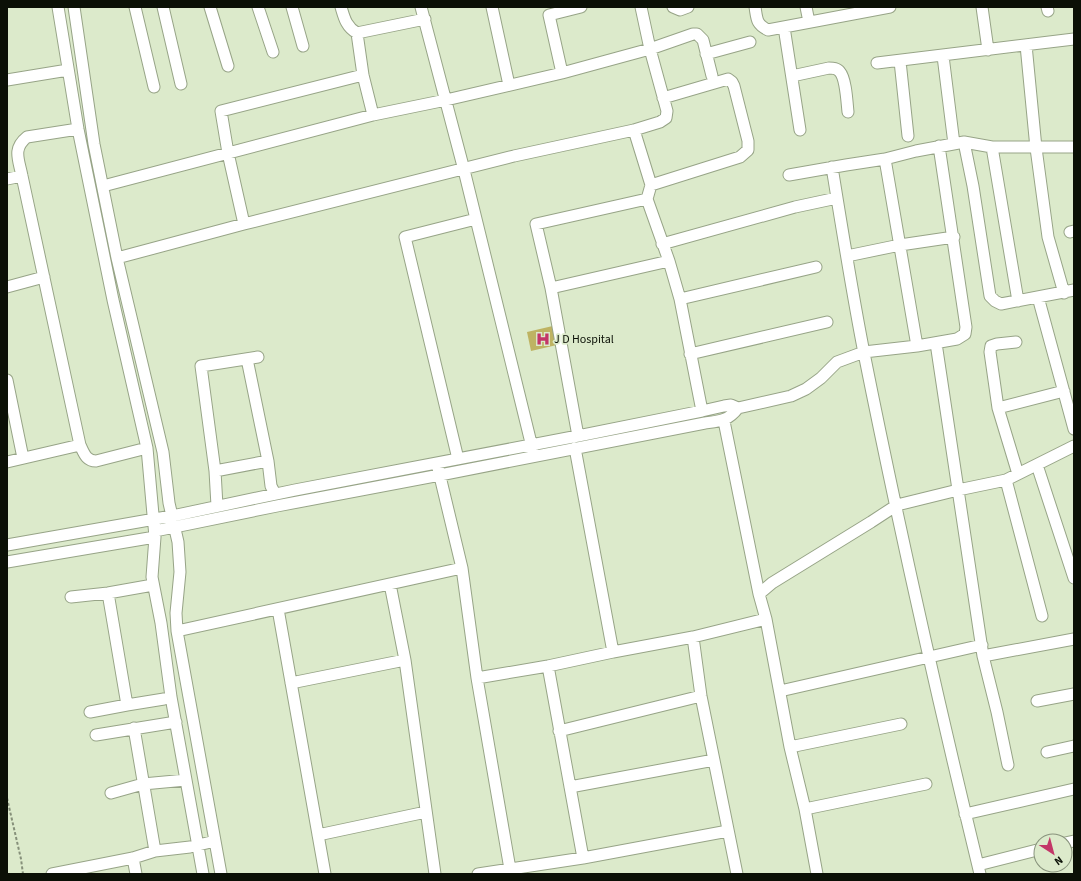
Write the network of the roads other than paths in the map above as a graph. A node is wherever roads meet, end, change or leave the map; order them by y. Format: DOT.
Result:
graph roads {
  1 [pos="58,7"];
  2 [pos="74,7"];
  3 [pos="135,7"];
  4 [pos="163,7"];
  5 [pos="210,7"];
  6 [pos="258,7"];
  7 [pos="292,7"];
  8 [pos="341,7"];
  9 [pos="421,7"];
  10 [pos="492,7"];
  11 [pos="581,7"];
  12 [pos="641,7"];
  13 [pos="674,7"];
  14 [pos="688,7"];
  15 [pos="755,7"];
  16 [pos="806,7"];
  17 [pos="890,7"];
  18 [pos="982,7"];
  19 [pos="548,11"];
  20 [pos="425,19"];
  21 [pos="809,22"];
  22 [pos="784,26"];
  23 [pos="356,33"];
  24 [pos="1074,39"];
  25 [pos="750,42"];
  26 [pos="1026,45"];
  27 [pos="303,46"];
  28 [pos="650,49"];
  29 [pos="988,50"];
  30 [pos="273,52"];
  31 [pos="706,54"];
  32 [pos="943,56"];
  33 [pos="900,61"];
  34 [pos="877,63"];
  35 [pos="228,66"];
  36 [pos="68,70"];
  37 [pos="562,73"];
  38 [pos="363,76"];
  39 [pos="712,76"];
  40 [pos="792,76"];
  41 [pos="7,80"];
  42 [pos="181,84"];
  43 [pos="509,85"];
  44 [pos="154,87"];
  45 [pos="663,98"];
  46 [pos="446,100"];
  47 [pos="848,112"];
  48 [pos="373,115"];
  49 [pos="78,130"];
  50 [pos="634,130"];
  51 [pos="800,130"];
  52 [pos="908,136"];
  53 [pos="959,143"];
  54 [pos="939,146"];
  55 [pos="992,147"];
  56 [pos="1074,147"];
  57 [pos="1036,148"];
  58 [pos="228,153"];
  59 [pos="885,160"];
  60 [pos="832,167"];
  61 [pos="464,170"];
  62 [pos="789,175"];
  63 [pos="22,176"];
  64 [pos="7,179"];
  65 [pos="651,185"];
  66 [pos="103,186"];
  67 [pos="837,198"];
  68 [pos="647,199"];
  69 [pos="476,219"];
  70 [pos="244,224"];
  71 [pos="954,238"];
  72 [pos="662,244"];
  73 [pos="900,245"];
  74 [pos="847,256"];
  75 [pos="117,258"];
  76 [pos="669,262"];
  77 [pos="816,267"];
  78 [pos="44,277"];
  79 [pos="7,287"];
  80 [pos="551,288"];
  81 [pos="1069,292"];
  82 [pos="1038,297"];
  83 [pos="680,299"];
  84 [pos="1018,301"];
  85 [pos="827,322"];
  86 [pos="1016,342"];
  87 [pos="936,343"];
  88 [pos="917,346"];
  89 [pos="864,352"];
  90 [pos="690,354"];
  91 [pos="258,357"];
  92 [pos="247,359"];
  93 [pos="7,380"];
  94 [pos="1064,391"];
  95 [pos="738,408"];
  96 [pos="998,408"];
  97 [pos="702,411"];
  98 [pos="724,421"];
  99 [pos="1074,429"];
  100 [pos="578,436"];
  101 [pos="532,444"];
  102 [pos="80,445"];
  103 [pos="1074,446"];
  104 [pos="147,448"];
  105 [pos="576,448"];
  106 [pos="534,457"];
  107 [pos="23,458"];
  108 [pos="458,459"];
  109 [pos="268,461"];
  110 [pos="7,462"];
  111 [pos="437,463"];
  112 [pos="1037,465"];
  113 [pos="215,471"];
  114 [pos="1018,474"];
  115 [pos="440,475"];
  116 [pos="1006,480"];
  117 [pos="958,490"];
  118 [pos="274,494"];
  119 [pos="897,505"];
  120 [pos="218,506"];
  121 [pos="172,516"];
  122 [pos="153,520"];
  123 [pos="175,528"];
  124 [pos="155,534"];
  125 [pos="7,545"];
  126 [pos="7,562"];
  127 [pos="462,568"];
  128 [pos="1074,578"];
  129 [pos="390,584"];
  130 [pos="153,585"];
  131 [pos="108,593"];
  132 [pos="759,594"];
  133 [pos="71,597"];
  134 [pos="278,610"];
  135 [pos="1042,616"];
  136 [pos="766,619"];
  137 [pos="177,631"];
  138 [pos="693,637"];
  139 [pos="1074,639"];
  140 [pos="982,651"];
  141 [pos="613,652"];
  142 [pos="928,657"];
  143 [pos="405,660"];
  144 [pos="548,666"];
  145 [pos="477,678"];
  146 [pos="291,683"];
  147 [pos="780,691"];
  148 [pos="1074,694"];
  149 [pos="701,696"];
  150 [pos="171,697"];
  151 [pos="1037,701"];
  152 [pos="127,705"];
  153 [pos="90,712"];
  154 [pos="176,722"];
  155 [pos="901,724"];
  156 [pos="134,728"];
  157 [pos="559,732"];
  158 [pos="96,734"];
  159 [pos="1074,746"];
  160 [pos="790,747"];
  161 [pos="1047,752"];
  162 [pos="714,760"];
  163 [pos="1008,765"];
  164 [pos="186,780"];
  165 [pos="143,784"];
  166 [pos="926,784"];
  167 [pos="570,787"];
  168 [pos="1074,789"];
  169 [pos="111,793"];
  170 [pos="805,809"];
  171 [pos="426,812"];
  172 [pos="965,814"];
  173 [pos="728,831"];
  174 [pos="318,835"];
  175 [pos="215,841"];
  176 [pos="197,844"];
  177 [pos="155,851"];
  178 [pos="1033,852"];
  179 [pos="133,858"];
  180 [pos="583,858"];
  181 [pos="510,869"];
  182 [pos="979,869"];
  183 [pos="97,870"];
  184 [pos="52,874"];
  185 [pos="136,874"];
  186 [pos="202,874"];
  187 [pos="221,874"];
  188 [pos="324,874"];
  189 [pos="435,874"];
  190 [pos="478,874"];
  191 [pos="737,874"];
  192 [pos="817,874"];
  1 -- 36 [label="street"];
  2 -- 66 [label="street"];
  3 -- 44 [label="street"];
  4 -- 42 [label="street"];
  5 -- 35 [label="street"];
  6 -- 30 [label="street"];
  7 -- 27 [label="street"];
  8 -- 23 [label="street"];
  9 -- 20 [label="street"];
  10 -- 43 [label="street"];
  11 -- 19 [label="street"];
  12 -- 28 [label="street"];
  13 -- 14 [label="street"];
  15 -- 22 [label="street"];
  16 -- 21 [label="street"];
  17 -- 21 [label="street"];
  18 -- 29 [label="street"];
  19 -- 37 [label="street"];
  20 -- 23 [label="street"];
  20 -- 46 [label="street"];
  21 -- 22 [label="street"];
  22 -- 40 [label="street"];
  23 -- 38 [label="street"];
  24 -- 26 [label="street"];
  25 -- 31 [label="street"];
  26 -- 29 [label="street"];
  26 -- 57 [label="street"];
  28 -- 31 [label="street"];
  28 -- 37 [label="street"];
  28 -- 45 [label="street"];
  29 -- 32 [label="street"];
  31 -- 39 [label="street"];
  32 -- 33 [label="street"];
  32 -- 53 [label="street"];
  33 -- 34 [label="street"];
  33 -- 52 [label="street"];
  36 -- 41 [label="street"];
  36 -- 49 [label="street"];
  37 -- 43 [label="street"];
  38 -- 48 [label="street"];
  38 -- 58 [label="street"];
  40 -- 47 [label="street"];
  40 -- 51 [label="street"];
  43 -- 46 [label="street"];
  45 -- 50 [label="street"];
  45 -- 65 [label="street"];
  46 -- 48 [label="street"];
  46 -- 61 [label="street"];
  48 -- 58 [label="street"];
  49 -- 63 [label="street"];
  49 -- 104 [label="street"];
  50 -- 61 [label="street"];
  50 -- 65 [label="street"];
  53 -- 54 [label="street"];
  53 -- 55 [label="street"];
  53 -- 84 [label="street"];
  54 -- 59 [label="street"];
  54 -- 71 [label="street"];
  55 -- 57 [label="street"];
  55 -- 84 [label="street"];
  56 -- 57 [label="street"];
  57 -- 81 [label="street"];
  58 -- 66 [label="street"];
  58 -- 70 [label="street"];
  59 -- 60 [label="street"];
  59 -- 73 [label="street"];
  60 -- 62 [label="street"];
  60 -- 67 [label="street"];
  61 -- 69 [label="street"];
  61 -- 70 [label="street"];
  63 -- 64 [label="street"];
  63 -- 78 [label="street"];
  65 -- 68 [label="street"];
  66 -- 75 [label="street"];
  67 -- 72 [label="street"];
  67 -- 74 [label="street"];
  68 -- 72 [label="street"];
  68 -- 80 [label="street"];
  69 -- 101 [label="street"];
  69 -- 108 [label="street"];
  70 -- 75 [label="street"];
  71 -- 73 [label="street"];
  71 -- 87 [label="street"];
  72 -- 76 [label="street"];
  73 -- 74 [label="street"];
  73 -- 88 [label="street"];
  74 -- 89 [label="street"];
  75 -- 121 [label="street"];
  76 -- 80 [label="street"];
  76 -- 83 [label="street"];
  77 -- 83 [label="street"];
  78 -- 79 [label="street"];
  78 -- 102 [label="street"];
  80 -- 100 [label="street"];
  81 -- 82 [label="street"];
  82 -- 84 [label="street"];
  82 -- 94 [label="street"];
  83 -- 90 [label="street"];
  85 -- 90 [label="street"];
  86 -- 96 [label="street"];
  87 -- 88 [label="street"];
  87 -- 117 [label="street"];
  88 -- 89 [label="street"];
  89 -- 95 [label="street"];
  89 -- 119 [label="street"];
  90 -- 97 [label="street"];
  91 -- 92 [label="street"];
  92 -- 109 [label="street"];
  92 -- 113 [label="street"];
  93 -- 107 [label="street"];
  94 -- 96 [label="street"];
  94 -- 99 [label="street"];
  95 -- 97 [label="street"];
  95 -- 98 [label="street"];
  96 -- 114 [label="street"];
  97 -- 100 [label="street"];
  98 -- 105 [label="street"];
  98 -- 132 [label="street"];
  100 -- 101 [label="street"];
  101 -- 106 [label="street"];
  101 -- 108 [label="street"];
  102 -- 104 [label="street"];
  102 -- 107 [label="street"];
  103 -- 112 [label="street"];
  104 -- 122 [label="street"];
  105 -- 106 [label="street"];
  105 -- 141 [label="street"];
  106 -- 115 [label="street"];
  107 -- 110 [label="street"];
  108 -- 111 [label="street"];
  109 -- 113 [label="street"];
  109 -- 118 [label="street"];
  111 -- 115 [label="street"];
  111 -- 118 [label="street"];
  112 -- 114 [label="street"];
  112 -- 128 [label="street"];
  113 -- 120 [label="street"];
  114 -- 116 [label="street"];
  115 -- 123 [label="street"];
  115 -- 127 [label="street"];
  116 -- 117 [label="street"];
  116 -- 135 [label="street"];
  117 -- 119 [label="street"];
  117 -- 140 [label="street"];
  118 -- 120 [label="street"];
  119 -- 132 [label="street"];
  119 -- 142 [label="street"];
  120 -- 121 [label="street"];
  121 -- 122 [label="street"];
  121 -- 123 [label="street"];
  122 -- 124 [label="street"];
  122 -- 125 [label="street"];
  123 -- 124 [label="street"];
  123 -- 137 [label="street"];
  124 -- 126 [label="street"];
  124 -- 130 [label="street"];
  127 -- 129 [label="street"];
  127 -- 145 [label="street"];
  129 -- 134 [label="street"];
  129 -- 143 [label="street"];
  130 -- 131 [label="street"];
  130 -- 150 [label="street"];
  131 -- 133 [label="street"];
  131 -- 152 [label="street"];
  132 -- 136 [label="street"];
  134 -- 137 [label="street"];
  134 -- 146 [label="street"];
  136 -- 138 [label="street"];
  136 -- 147 [label="street"];
  137 -- 175 [label="street"];
  138 -- 141 [label="street"];
  138 -- 149 [label="street"];
  139 -- 140 [label="street"];
  140 -- 142 [label="street"];
  140 -- 163 [label="street"];
  141 -- 144 [label="street"];
  142 -- 147 [label="street"];
  142 -- 172 [label="street"];
  143 -- 146 [label="street"];
  143 -- 171 [label="street"];
  144 -- 145 [label="street"];
  144 -- 157 [label="street"];
  145 -- 181 [label="street"];
  146 -- 174 [label="street"];
  147 -- 160 [label="street"];
  148 -- 151 [label="street"];
  149 -- 157 [label="street"];
  149 -- 162 [label="street"];
  150 -- 152 [label="street"];
  150 -- 154 [label="street"];
  152 -- 153 [label="street"];
  154 -- 156 [label="street"];
  154 -- 164 [label="street"];
  155 -- 160 [label="street"];
  156 -- 158 [label="street"];
  156 -- 165 [label="street"];
  157 -- 167 [label="street"];
  159 -- 161 [label="street"];
  160 -- 170 [label="street"];
  162 -- 167 [label="street"];
  162 -- 173 [label="street"];
  164 -- 165 [label="street"];
  164 -- 176 [label="street"];
  165 -- 169 [label="street"];
  165 -- 177 [label="street"];
  166 -- 170 [label="street"];
  167 -- 180 [label="street"];
  168 -- 172 [label="street"];
  170 -- 192 [label="street"];
  171 -- 174 [label="street"];
  171 -- 189 [label="street"];
  172 -- 182 [label="street"];
  173 -- 180 [label="street"];
  173 -- 191 [label="street"];
  174 -- 188 [label="street"];
  175 -- 176 [label="street"];
  175 -- 187 [label="street"];
  176 -- 177 [label="street"];
  176 -- 186 [label="street"];
  177 -- 179 [label="street"];
  178 -- 182 [label="street"];
  179 -- 183 [label="street"];
  179 -- 185 [label="street"];
  180 -- 181 [label="street"];
  181 -- 190 [label="street"];
  183 -- 184 [label="street"];
}
